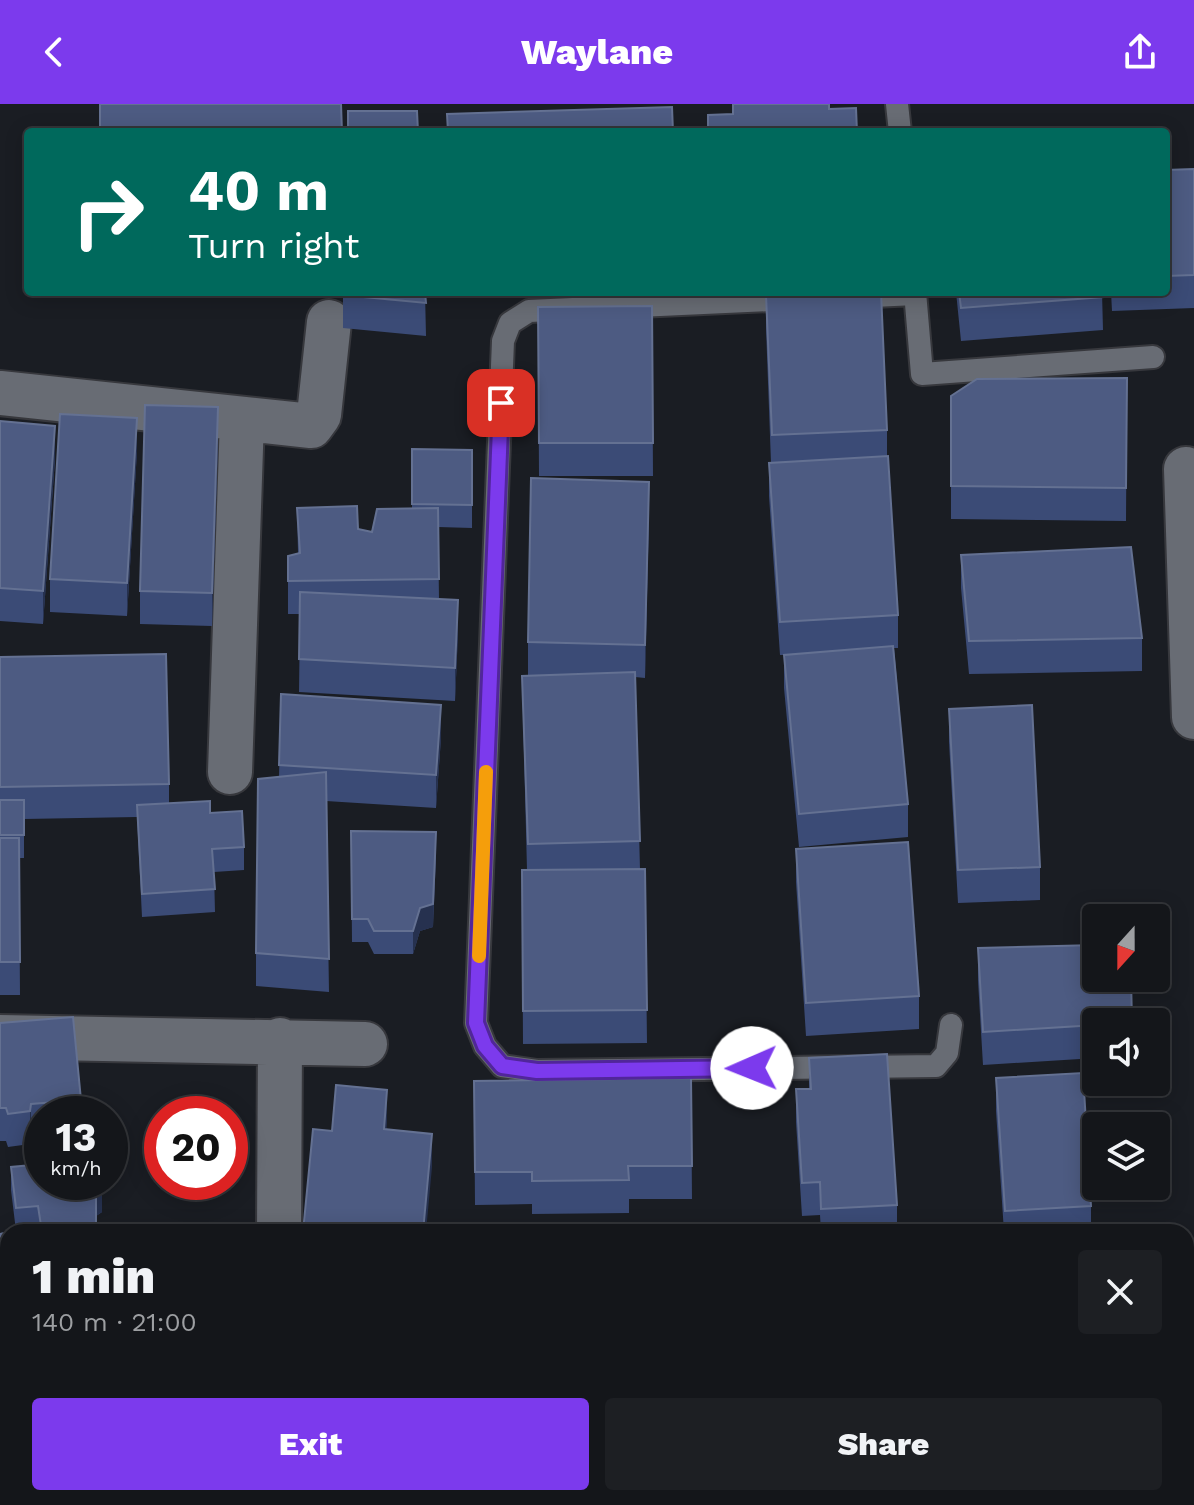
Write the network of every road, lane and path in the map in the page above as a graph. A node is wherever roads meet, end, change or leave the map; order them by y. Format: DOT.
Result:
graph roads {
  1 [pos="897,104"];
  2 [pos="900,128"];
  3 [pos="864,296"];
  4 [pos="915,296"];
  5 [pos="329,322"];
  6 [pos="1153,357"];
  7 [pos="0,393"];
  8 [pos="242,419"];
  9 [pos="1186,469"];
  10 [pos="1194,717"];
  11 [pos="230,772"];
  12 [pos="951,1025"];
  13 [pos="0,1037"];
  14 [pos="280,1040"];
  15 [pos="365,1044"];
  16 [pos="279,1224"];
  1 -- 2 [label="lane"];
  3 -- 12 [label="lane"];
  4 -- 6 [label="lane"];
  5 -- 8 [label="street"];
  7 -- 8 [label="street"];
  8 -- 11 [label="street"];
  9 -- 10 [label="street"];
  13 -- 14 [label="street"];
  14 -- 15 [label="street"];
  14 -- 16 [label="street"];
}
